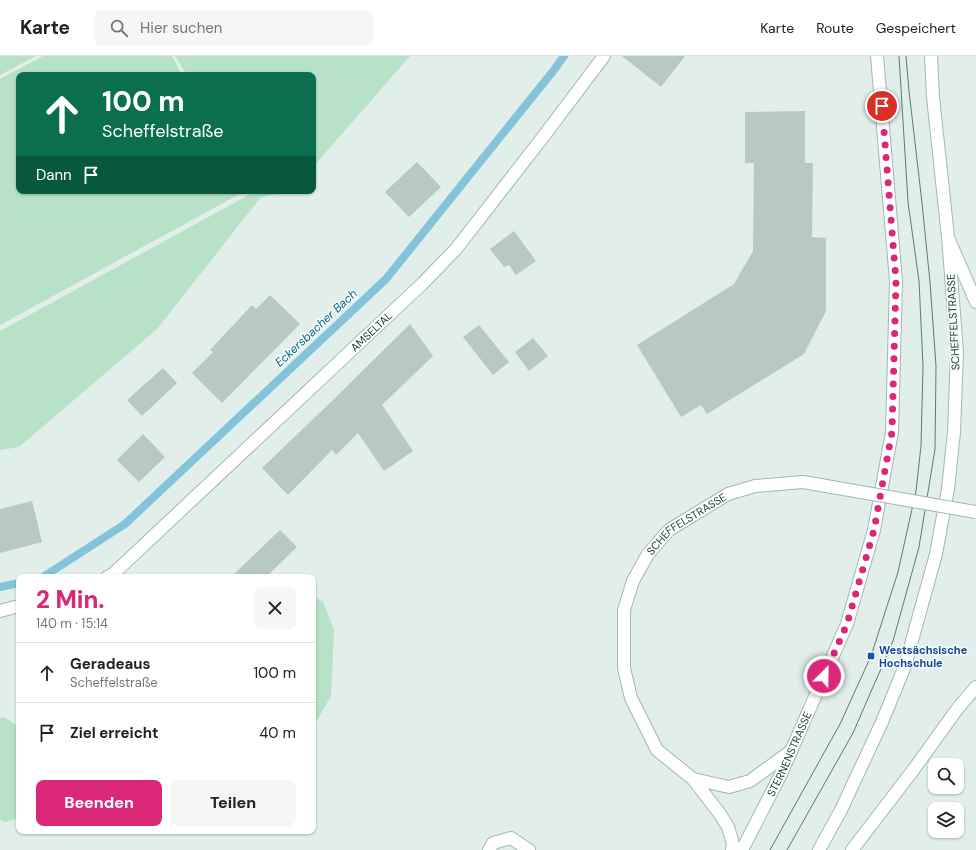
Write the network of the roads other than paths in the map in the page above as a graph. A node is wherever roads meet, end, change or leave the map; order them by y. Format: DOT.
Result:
graph roads {
  1 [pos="604,56"];
  2 [pos="877,56"];
  3 [pos="931,56"];
  4 [pos="948,236"];
  5 [pos="976,302"];
  6 [pos="976,512"];
  7 [pos="113,574"];
  8 [pos="16,607"];
  9 [pos="0,611"];
  10 [pos="976,687"];
  11 [pos="791,751"];
  12 [pos="693,779"];
  13 [pos="489,850"];
  14 [pos="529,850"];
  15 [pos="732,850"];
  16 [pos="742,850"];
  17 [pos="819,850"];
  18 [pos="852,850"];
  1 -- 7 [label="street, AMSELTAL"];
  2 -- 11 [label="street, STERNENSTRASSE"];
  3 -- 4 [label="street, SCHEFFELSTRASSE"];
  4 -- 5 [label="street, SCHEFFELSTRASSE"];
  4 -- 17 [label="street, SCHEFFELSTRASSE"];
  6 -- 12 [label="street, SCHEFFELSTRASSE, bridge"];
  8 -- 9 [label="street"];
  10 -- 18 [label="street"];
  11 -- 12 [label="street, SCHEFFELSTRASSE"];
  11 -- 16 [label="street, STERNENSTRASSE"];
  12 -- 15 [label="street, SCHEFFELSTRASSE"];
  13 -- 14 [label="street"];
}
